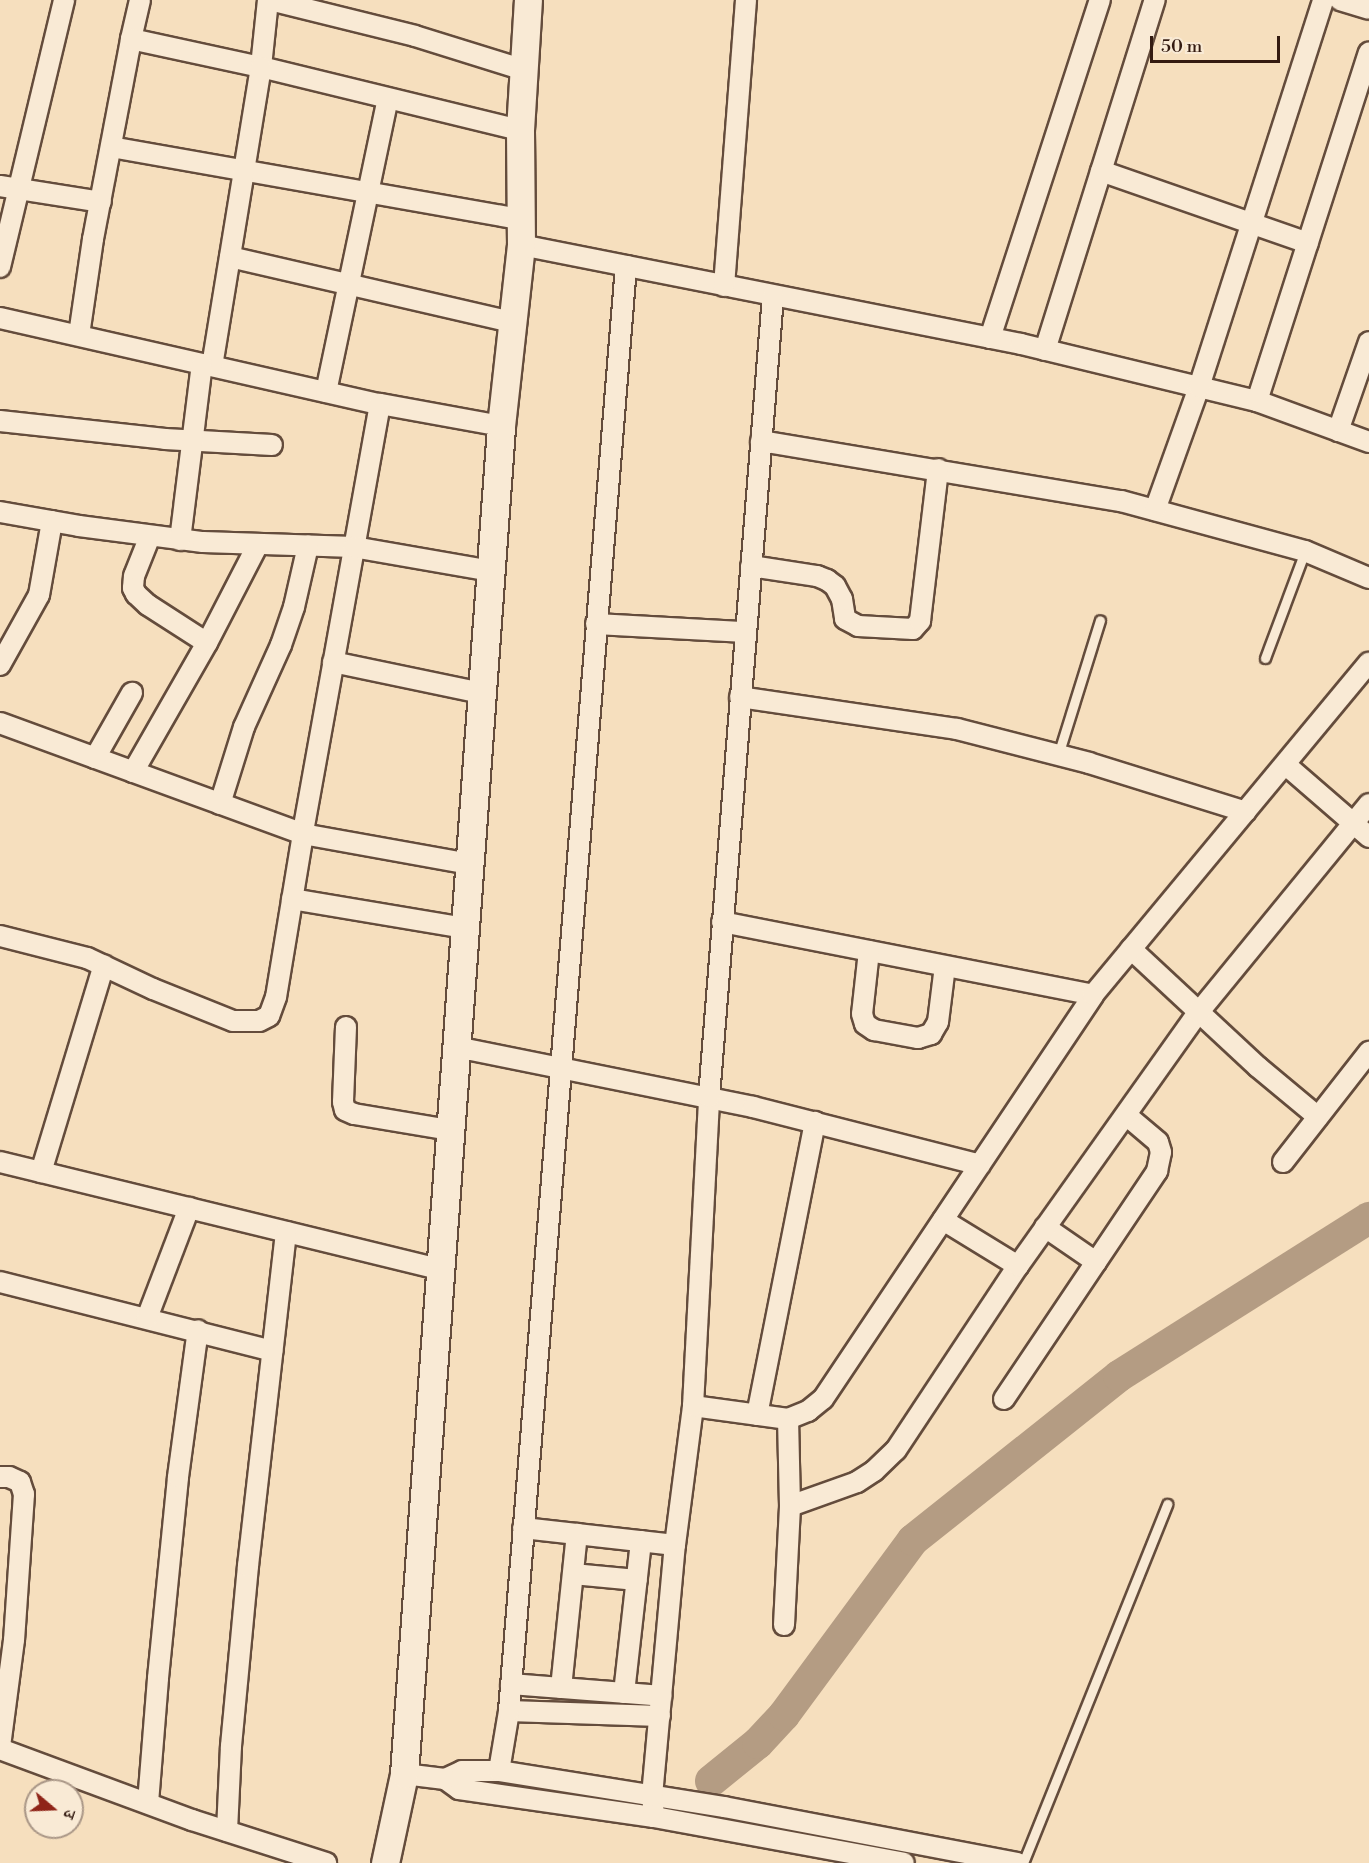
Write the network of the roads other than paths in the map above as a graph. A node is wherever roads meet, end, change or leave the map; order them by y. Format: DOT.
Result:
graph roads {
  1 [pos="64,0"];
  2 [pos="140,0"];
  3 [pos="269,0"];
  4 [pos="528,0"];
  5 [pos="746,0"];
  6 [pos="1100,0"];
  7 [pos="1155,0"];
  8 [pos="1323,0"];
  9 [pos="1340,0"];
  10 [pos="1369,9"];
  11 [pos="131,39"];
  12 [pos="1369,54"];
  13 [pos="261,67"];
  14 [pos="524,70"];
  15 [pos="388,98"];
  16 [pos="520,130"];
  17 [pos="111,147"];
  18 [pos="1101,171"];
  19 [pos="244,172"];
  20 [pos="9,188"];
  21 [pos="369,194"];
  22 [pos="101,202"];
  23 [pos="1252,221"];
  24 [pos="520,232"];
  25 [pos="1308,243"];
  26 [pos="230,257"];
  27 [pos="626,266"];
  28 [pos="0,267"];
  29 [pos="350,285"];
  30 [pos="724,286"];
  31 [pos="773,296"];
  32 [pos="0,318"];
  33 [pos="512,322"];
  34 [pos="79,336"];
  35 [pos="990,338"];
  36 [pos="1369,342"];
  37 [pos="1045,350"];
  38 [pos="207,365"];
  39 [pos="1199,387"];
  40 [pos="326,392"];
  41 [pos="1257,401"];
  42 [pos="380,404"];
  43 [pos="0,420"];
  44 [pos="501,426"];
  45 [pos="1338,430"];
  46 [pos="193,441"];
  47 [pos="761,441"];
  48 [pos="1369,442"];
  49 [pos="272,445"];
  50 [pos="938,469"];
  51 [pos="1155,510"];
  52 [pos="0,512"];
  53 [pos="52,521"];
  54 [pos="150,536"];
  55 [pos="180,540"];
  56 [pos="258,544"];
  57 [pos="308,546"];
  58 [pos="354,547"];
  59 [pos="1305,550"];
  60 [pos="751,566"];
  61 [pos="491,571"];
  62 [pos="1369,578"];
  63 [pos="1100,620"];
  64 [pos="596,624"];
  65 [pos="746,632"];
  66 [pos="207,643"];
  67 [pos="1265,658"];
  68 [pos="333,662"];
  69 [pos="1369,663"];
  70 [pos="0,665"];
  71 [pos="132,693"];
  72 [pos="482,693"];
  73 [pos="740,697"];
  74 [pos="0,723"];
  75 [pos="1058,755"];
  76 [pos="95,758"];
  77 [pos="1286,765"];
  78 [pos="133,772"];
  79 [pos="220,804"];
  80 [pos="1369,804"];
  81 [pos="1246,812"];
  82 [pos="1354,823"];
  83 [pos="303,834"];
  84 [pos="1369,837"];
  85 [pos="470,864"];
  86 [pos="292,899"];
  87 [pos="722,922"];
  88 [pos="465,928"];
  89 [pos="0,936"];
  90 [pos="1131,949"];
  91 [pos="869,951"];
  92 [pos="104,965"];
  93 [pos="945,966"];
  94 [pos="1093,995"];
  95 [pos="1198,1013"];
  96 [pos="346,1027"];
  97 [pos="456,1047"];
  98 [pos="1369,1052"];
  99 [pos="560,1066"];
  100 [pos="709,1097"];
  101 [pos="1126,1115"];
  102 [pos="1318,1117"];
  103 [pos="815,1122"];
  104 [pos="450,1130"];
  105 [pos="0,1162"];
  106 [pos="1283,1162"];
  107 [pos="980,1165"];
  108 [pos="40,1172"];
  109 [pos="189,1208"];
  110 [pos="944,1220"];
  111 [pos="1045,1227"];
  112 [pos="286,1232"];
  113 [pos="1096,1262"];
  114 [pos="1018,1266"];
  115 [pos="439,1269"];
  116 [pos="0,1282"];
  117 [pos="147,1318"];
  118 [pos="198,1330"];
  119 [pos="272,1351"];
  120 [pos="1004,1399"];
  121 [pos="693,1406"];
  122 [pos="757,1415"];
  123 [pos="789,1419"];
  124 [pos="0,1477"];
  125 [pos="1167,1504"];
  126 [pos="790,1506"];
  127 [pos="523,1528"];
  128 [pos="577,1534"];
  129 [pos="641,1541"];
  130 [pos="675,1545"];
  131 [pos="573,1574"];
  132 [pos="637,1580"];
  133 [pos="784,1625"];
  134 [pos="511,1684"];
  135 [pos="561,1688"];
  136 [pos="624,1693"];
  137 [pos="661,1706"];
  138 [pos="508,1711"];
  139 [pos="0,1747"];
  140 [pos="499,1771"];
  141 [pos="404,1774"];
  142 [pos="445,1779"];
  143 [pos="652,1796"];
  144 [pos="148,1803"];
  145 [pos="654,1817"];
  146 [pos="227,1831"];
  147 [pos="326,1863"];
  148 [pos="385,1863"];
  149 [pos="904,1863"];
  150 [pos="1018,1863"];
  151 [pos="1023,1863"];
  1 -- 20 [label="street"];
  2 -- 11 [label="street"];
  3 -- 13 [label="street"];
  3 -- 14 [label="street"];
  4 -- 14 [label="main road"];
  5 -- 30 [label="street"];
  6 -- 35 [label="street"];
  7 -- 18 [label="street"];
  8 -- 23 [label="street"];
  9 -- 10 [label="street"];
  11 -- 13 [label="street"];
  11 -- 17 [label="street"];
  12 -- 25 [label="street"];
  13 -- 15 [label="street"];
  13 -- 19 [label="street"];
  14 -- 16 [label="main road"];
  15 -- 16 [label="street"];
  15 -- 21 [label="street"];
  16 -- 24 [label="main road"];
  17 -- 19 [label="street"];
  17 -- 22 [label="street"];
  18 -- 23 [label="street"];
  18 -- 37 [label="street"];
  19 -- 21 [label="street"];
  19 -- 26 [label="street"];
  20 -- 22 [label="street"];
  20 -- 28 [label="street"];
  21 -- 24 [label="street"];
  21 -- 29 [label="street"];
  22 -- 34 [label="street"];
  23 -- 25 [label="street"];
  23 -- 39 [label="street"];
  24 -- 27 [label="street"];
  24 -- 33 [label="main road"];
  25 -- 41 [label="street"];
  26 -- 29 [label="street"];
  26 -- 38 [label="street"];
  27 -- 30 [label="street"];
  27 -- 64 [label="street"];
  29 -- 33 [label="street"];
  29 -- 40 [label="street"];
  30 -- 31 [label="street"];
  31 -- 35 [label="street"];
  31 -- 47 [label="street"];
  32 -- 34 [label="street"];
  33 -- 44 [label="main road"];
  34 -- 38 [label="street"];
  35 -- 37 [label="street"];
  36 -- 45 [label="street"];
  37 -- 39 [label="street"];
  38 -- 40 [label="street"];
  38 -- 46 [label="street"];
  39 -- 41 [label="street"];
  39 -- 51 [label="street"];
  40 -- 42 [label="street"];
  41 -- 45 [label="street"];
  42 -- 44 [label="street"];
  42 -- 58 [label="street"];
  43 -- 46 [label="street"];
  44 -- 61 [label="main road"];
  45 -- 48 [label="street"];
  46 -- 49 [label="street"];
  46 -- 55 [label="street"];
  47 -- 50 [label="street"];
  47 -- 60 [label="street"];
  50 -- 51 [label="street"];
  50 -- 60 [label="street"];
  51 -- 59 [label="street"];
  52 -- 53 [label="street"];
  53 -- 54 [label="street"];
  53 -- 70 [label="street"];
  54 -- 55 [label="street"];
  54 -- 66 [label="street"];
  55 -- 56 [label="street"];
  56 -- 57 [label="street"];
  56 -- 66 [label="street"];
  57 -- 58 [label="street"];
  57 -- 79 [label="street"];
  58 -- 61 [label="street"];
  58 -- 68 [label="street"];
  59 -- 62 [label="street"];
  59 -- 67 [label="lane"];
  60 -- 65 [label="street"];
  61 -- 72 [label="main road"];
  63 -- 75 [label="lane"];
  64 -- 65 [label="street"];
  64 -- 99 [label="street"];
  65 -- 73 [label="street"];
  66 -- 78 [label="street"];
  68 -- 72 [label="street"];
  68 -- 83 [label="street"];
  69 -- 77 [label="street"];
  71 -- 76 [label="street"];
  72 -- 85 [label="main road"];
  73 -- 75 [label="street"];
  73 -- 87 [label="street"];
  74 -- 76 [label="street"];
  75 -- 81 [label="street"];
  76 -- 78 [label="street"];
  77 -- 81 [label="street"];
  77 -- 82 [label="street"];
  78 -- 79 [label="street"];
  79 -- 83 [label="street"];
  80 -- 82 [label="street"];
  81 -- 90 [label="street"];
  82 -- 84 [label="street"];
  82 -- 95 [label="street"];
  83 -- 85 [label="street"];
  83 -- 86 [label="street"];
  85 -- 88 [label="main road"];
  86 -- 88 [label="street"];
  86 -- 92 [label="street"];
  87 -- 91 [label="street"];
  87 -- 100 [label="street"];
  88 -- 97 [label="main road"];
  89 -- 92 [label="street"];
  90 -- 94 [label="street"];
  90 -- 95 [label="street"];
  91 -- 93 [label="street"];
  91 -- 93 [label="street"];
  92 -- 108 [label="street"];
  93 -- 94 [label="street"];
  94 -- 107 [label="street"];
  95 -- 101 [label="street"];
  95 -- 102 [label="street"];
  96 -- 104 [label="street"];
  97 -- 99 [label="street"];
  97 -- 104 [label="main road"];
  98 -- 102 [label="street"];
  99 -- 100 [label="street"];
  99 -- 127 [label="street"];
  100 -- 103 [label="street"];
  100 -- 121 [label="street"];
  101 -- 111 [label="street"];
  101 -- 113 [label="street"];
  102 -- 106 [label="street"];
  103 -- 107 [label="street"];
  103 -- 122 [label="street"];
  104 -- 115 [label="main road"];
  105 -- 108 [label="street"];
  107 -- 110 [label="street"];
  108 -- 109 [label="street"];
  109 -- 112 [label="street"];
  109 -- 117 [label="street"];
  110 -- 114 [label="street"];
  110 -- 123 [label="street"];
  111 -- 113 [label="street"];
  111 -- 114 [label="street"];
  112 -- 115 [label="street"];
  112 -- 119 [label="street"];
  113 -- 120 [label="street"];
  114 -- 126 [label="street"];
  115 -- 141 [label="main road"];
  116 -- 117 [label="street"];
  117 -- 118 [label="street"];
  118 -- 119 [label="street"];
  118 -- 144 [label="street"];
  119 -- 146 [label="street"];
  121 -- 122 [label="street"];
  121 -- 130 [label="street"];
  122 -- 123 [label="street"];
  123 -- 126 [label="street"];
  124 -- 139 [label="street"];
  125 -- 151 [label="lane"];
  126 -- 133 [label="street"];
  127 -- 128 [label="street"];
  127 -- 134 [label="street"];
  128 -- 129 [label="street"];
  128 -- 131 [label="street"];
  129 -- 130 [label="street"];
  129 -- 132 [label="street"];
  130 -- 137 [label="street"];
  131 -- 132 [label="street"];
  131 -- 135 [label="street"];
  132 -- 136 [label="street"];
  134 -- 135 [label="street"];
  134 -- 138 [label="street"];
  135 -- 136 [label="street"];
  136 -- 137 [label="street"];
  137 -- 138 [label="street"];
  137 -- 143 [label="street"];
  138 -- 140 [label="street"];
  139 -- 144 [label="street"];
  140 -- 142 [label="street"];
  140 -- 143 [label="street"];
  141 -- 142 [label="street"];
  141 -- 148 [label="main road"];
  142 -- 145 [label="street"];
  143 -- 145 [label="street"];
  143 -- 150 [label="street"];
  144 -- 146 [label="street"];
  145 -- 149 [label="street"];
  146 -- 147 [label="street"];
}
